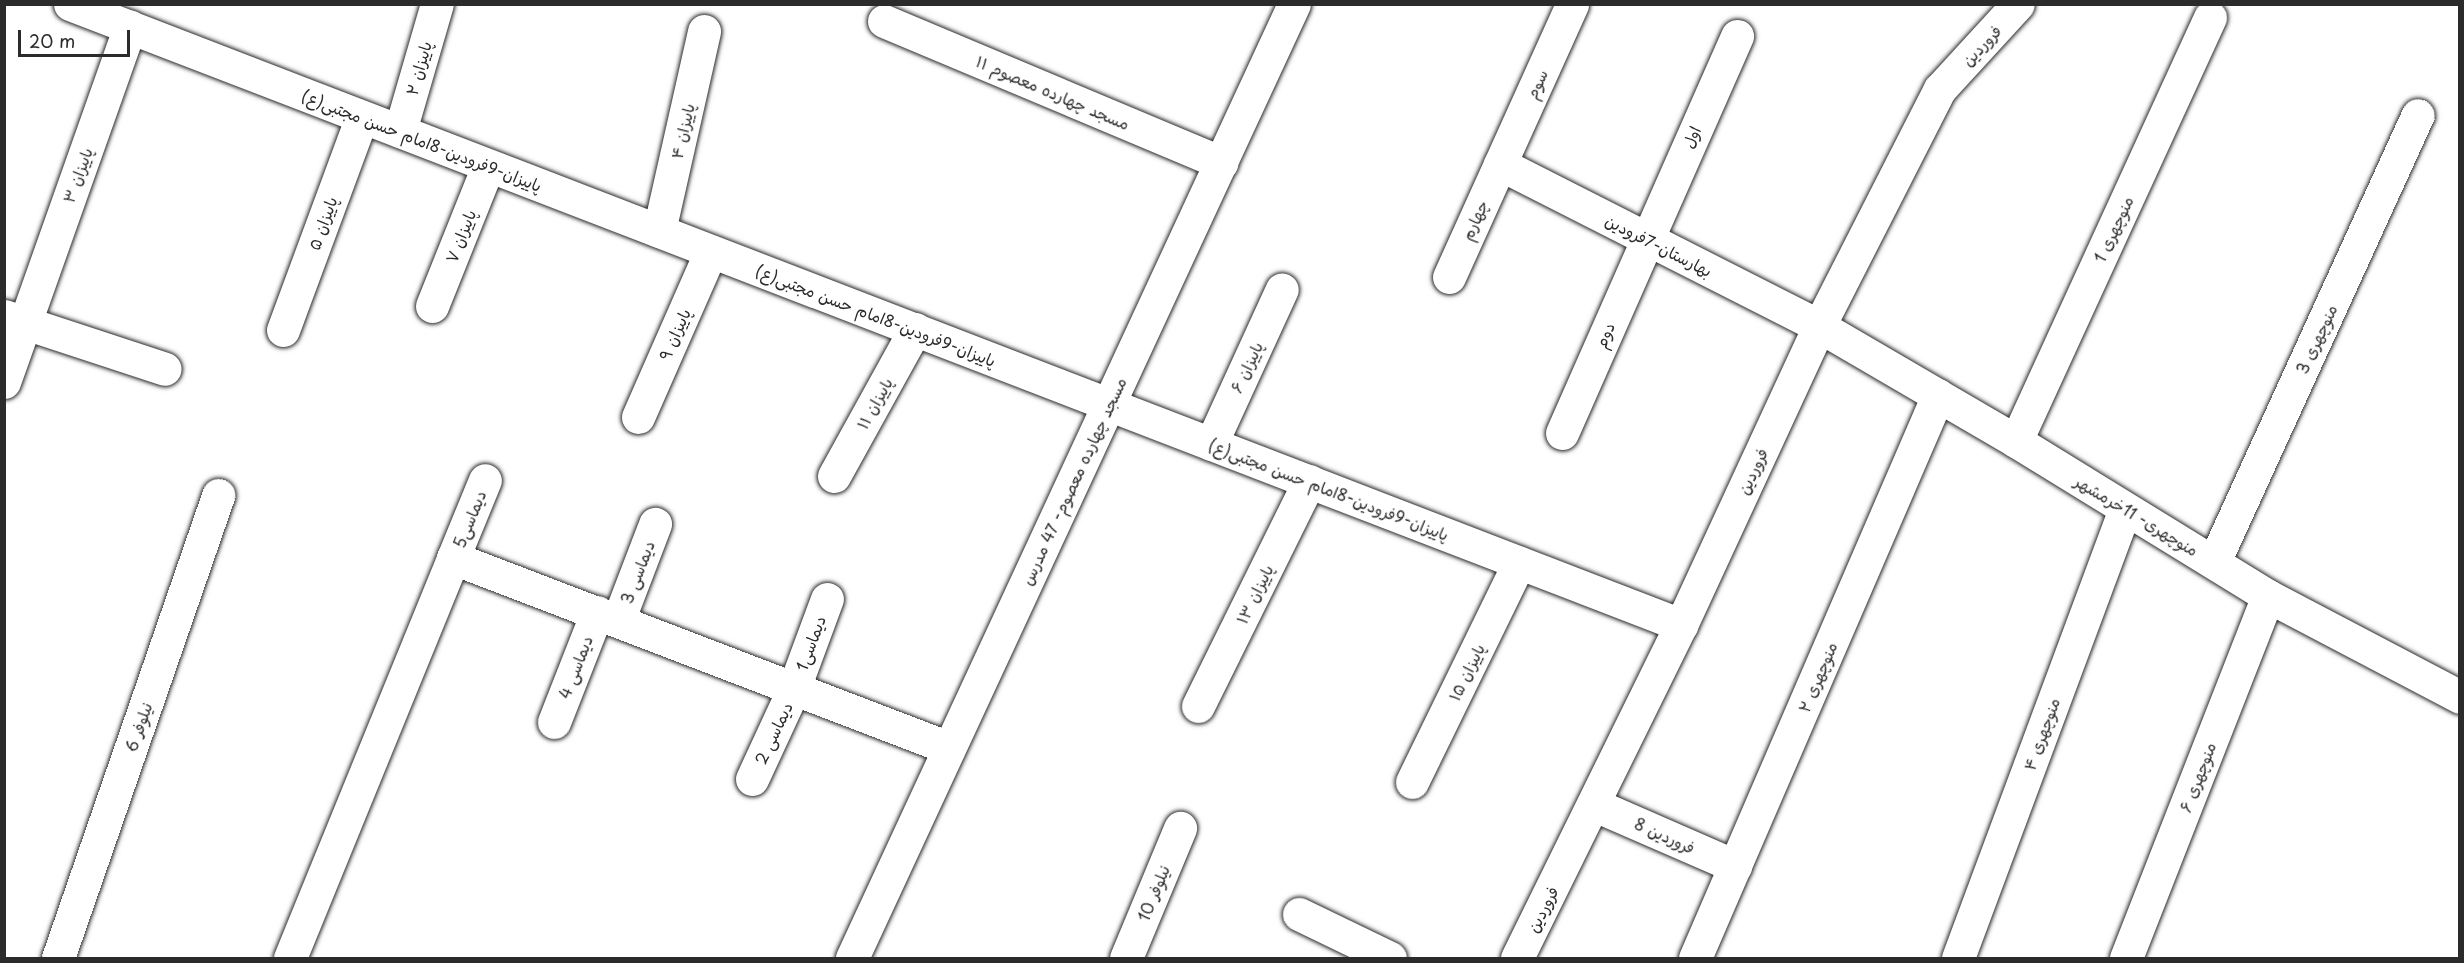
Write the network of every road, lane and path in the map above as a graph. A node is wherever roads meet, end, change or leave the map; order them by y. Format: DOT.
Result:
graph roads {
  1 [pos="70,4"];
  2 [pos="436,4"];
  3 [pos="1294,4"];
  4 [pos="1572,4"];
  5 [pos="2018,4"];
  6 [pos="2210,17"];
  7 [pos="884,21"];
  8 [pos="130,27"];
  9 [pos="704,31"];
  10 [pos="1737,36"];
  11 [pos="2418,115"];
  12 [pos="362,117"];
  13 [pos="400,131"];
  14 [pos="1221,163"];
  15 [pos="1500,164"];
  16 [pos="488,166"];
  17 [pos="659,231"];
  18 [pos="1646,238"];
  19 [pos="711,251"];
  20 [pos="1449,277"];
  21 [pos="1282,289"];
  22 [pos="432,306"];
  23 [pos="15,319"];
  24 [pos="1819,326"];
  25 [pos="915,329"];
  26 [pos="283,330"];
  27 [pos="165,369"];
  28 [pos="4,382"];
  29 [pos="1938,395"];
  30 [pos="1108,404"];
  31 [pos="638,417"];
  32 [pos="1562,433"];
  33 [pos="2016,441"];
  34 [pos="1211,444"];
  35 [pos="834,477"];
  36 [pos="485,480"];
  37 [pos="1309,481"];
  38 [pos="218,495"];
  39 [pos="2125,510"];
  40 [pos="655,524"];
  41 [pos="453,558"];
  42 [pos="1519,562"];
  43 [pos="2214,562"];
  44 [pos="2268,596"];
  45 [pos="827,599"];
  46 [pos="608,616"];
  47 [pos="1681,625"];
  48 [pos="794,688"];
  49 [pos="2460,698"];
  50 [pos="1198,706"];
  51 [pos="554,722"];
  52 [pos="949,748"];
  53 [pos="752,779"];
  54 [pos="1412,782"];
  55 [pos="1595,805"];
  56 [pos="1180,828"];
  57 [pos="1735,866"];
  58 [pos="1299,914"];
  59 [pos="58,958"];
  60 [pos="290,958"];
  61 [pos="852,958"];
  62 [pos="1126,958"];
  63 [pos="1390,958"];
  64 [pos="1518,958"];
  65 [pos="1695,958"];
  66 [pos="1958,958"];
  67 [pos="2126,958"];
  1 -- 8 [label="street, پاییزان-9فرودین-8امام حسن مجتبی(ع)"];
  2 -- 13 [label="street, پاییزان ۲"];
  3 -- 14 [label="street, مسجد چهارده معصوم- 47 مدرس"];
  4 -- 15 [label="street, سوم"];
  5 -- 24 [label="street, فروردین"];
  6 -- 33 [label="street, منوچهری 1"];
  7 -- 14 [label="street, مسجد چهارده معصوم ۱۱"];
  8 -- 12 [label="street, پاییزان-9فرودین-8امام حسن مجتبی(ع)"];
  8 -- 23 [label="street, پاییزان ۳"];
  9 -- 17 [label="street, پاییزان ۴"];
  10 -- 18 [label="street, اول"];
  11 -- 43 [label="street, منوچهری 3"];
  12 -- 13 [label="street, پاییزان-9فرودین-8امام حسن مجتبی(ع)"];
  12 -- 26 [label="street, پاییزان ۵"];
  13 -- 16 [label="street, پاییزان-9فرودین-8امام حسن مجتبی(ع)"];
  14 -- 30 [label="street, مسجد چهارده معصوم- 47 مدرس"];
  15 -- 18 [label="street, بهارستان-7فرودین"];
  15 -- 20 [label="street, چهارم"];
  16 -- 17 [label="street, پاییزان-9فرودین-8امام حسن مجتبی(ع)"];
  16 -- 22 [label="street, پاییزان ۷"];
  17 -- 19 [label="street, پاییزان-9فرودین-8امام حسن مجتبی(ع)"];
  18 -- 24 [label="street, بهارستان-7فرودین"];
  18 -- 32 [label="street, دوم"];
  19 -- 25 [label="street, پاییزان-9فرودین-8امام حسن مجتبی(ع)"];
  19 -- 31 [label="street, پاییزان ۹"];
  21 -- 34 [label="street, پاییزان ۶"];
  23 -- 27 [label="street"];
  23 -- 28 [label="street, پاییزان ۳"];
  24 -- 29 [label="street, منوچهری- 11خرمشهر"];
  24 -- 47 [label="street, فروردین"];
  25 -- 30 [label="street, پاییزان-9فرودین-8امام حسن مجتبی(ع)"];
  25 -- 35 [label="street, پاییزان ۱۱"];
  29 -- 33 [label="street, منوچهری- 11خرمشهر"];
  29 -- 57 [label="street, منوچهری ۲"];
  30 -- 34 [label="street, پاییزان-9فرودین-8امام حسن مجتبی(ع)"];
  30 -- 52 [label="street, مسجد چهارده معصوم- 47 مدرس"];
  33 -- 39 [label="street, منوچهری- 11خرمشهر"];
  34 -- 37 [label="street, پاییزان-9فرودین-8امام حسن مجتبی(ع)"];
  36 -- 41 [label="street, دیماسی5"];
  37 -- 42 [label="street, پاییزان-9فرودین-8امام حسن مجتبی(ع)"];
  37 -- 50 [label="street, پاییزان ۱۳"];
  38 -- 59 [label="street, نیلوفر 6"];
  39 -- 43 [label="street, منوچهری- 11خرمشهر"];
  39 -- 66 [label="street, منوچهری ۴"];
  40 -- 46 [label="street, دیماسی 3"];
  41 -- 46 [label="street"];
  41 -- 60 [label="street, دیماسی5"];
  42 -- 47 [label="street, پاییزان-9فرودین-8امام حسن مجتبی(ع)"];
  42 -- 54 [label="street, پاییزان ۱۵"];
  43 -- 44 [label="street, منوچهری- 11خرمشهر"];
  44 -- 49 [label="street, منوچهری- 11خرمشهر"];
  44 -- 67 [label="street, منوچهری ۶"];
  45 -- 48 [label="street, 1دیماسی"];
  46 -- 48 [label="street"];
  46 -- 51 [label="street, دیماسی 4"];
  47 -- 55 [label="street, فروردین"];
  48 -- 52 [label="street"];
  48 -- 53 [label="street, دیماسی 2"];
  52 -- 61 [label="street, مسجد چهارده معصوم- 47 مدرس"];
  55 -- 57 [label="street, 8 فروردین"];
  55 -- 64 [label="street, فروردین"];
  56 -- 62 [label="street, نیلوفر 10"];
  57 -- 65 [label="street, منوچهری ۲"];
  58 -- 63 [label="street"];
}
